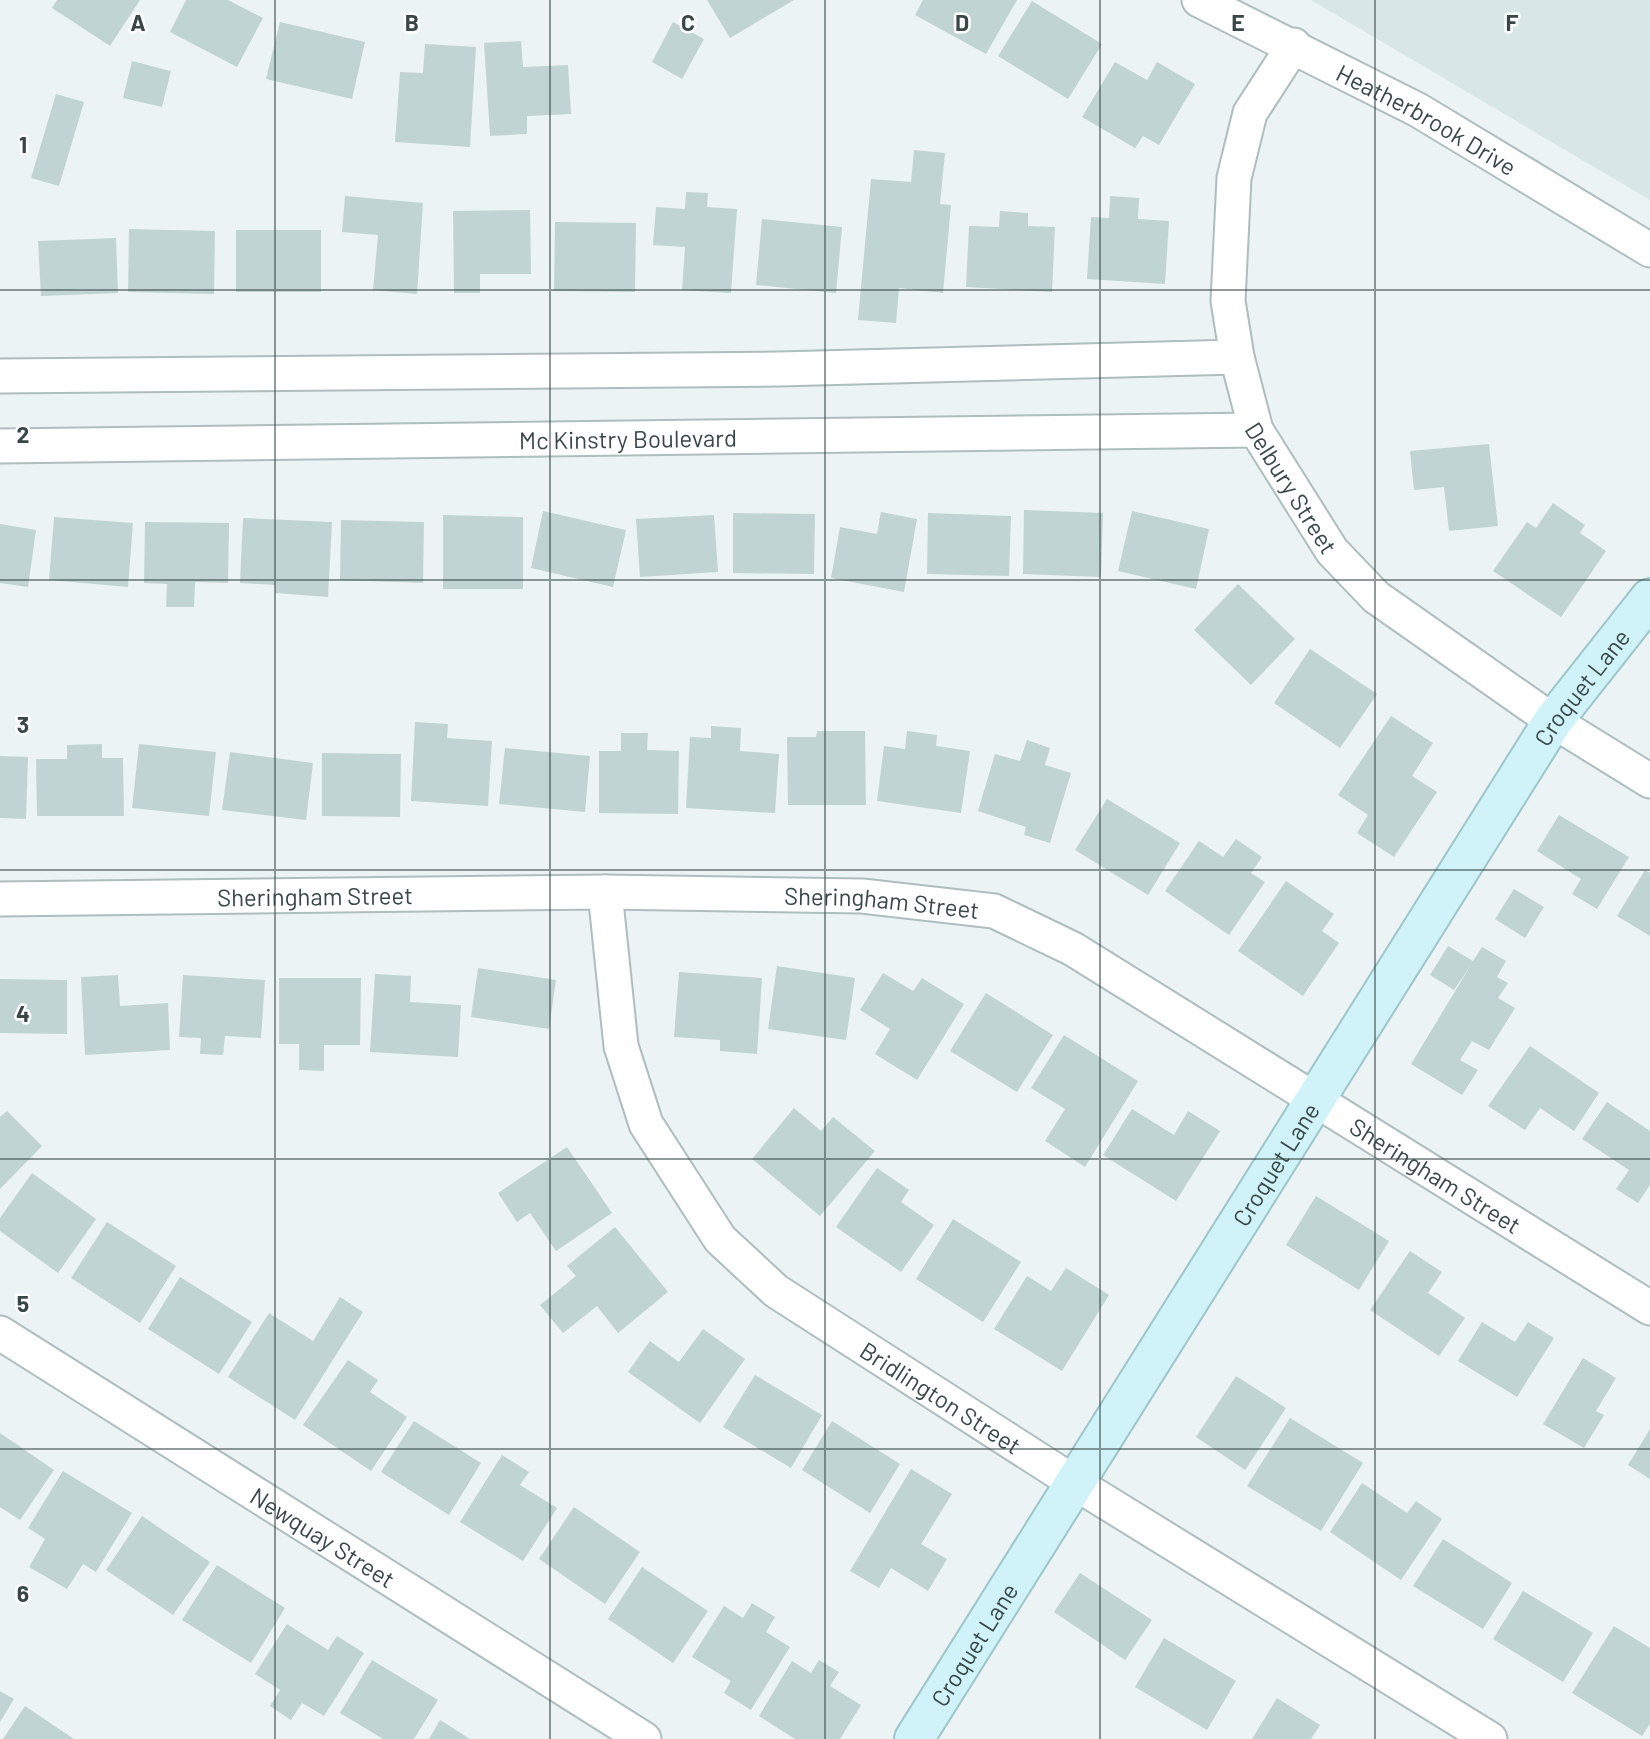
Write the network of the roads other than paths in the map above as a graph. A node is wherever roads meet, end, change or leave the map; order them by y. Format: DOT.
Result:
graph roads {
  1 [pos="1199,0"];
  2 [pos="1294,45"];
  3 [pos="1650,250"];
  4 [pos="1237,357"];
  5 [pos="0,376"];
  6 [pos="1256,430"];
  7 [pos="0,446"];
  8 [pos="1650,598"];
  9 [pos="1553,721"];
  10 [pos="1650,781"];
  11 [pos="605,892"];
  12 [pos="0,900"];
  13 [pos="1317,1098"];
  14 [pos="1650,1308"];
  15 [pos="0,1333"];
  16 [pos="1075,1483"];
  17 [pos="644,1739"];
  18 [pos="914,1739"];
  19 [pos="1490,1739"];
  1 -- 2 [label="street, Heatherbrook Drive"];
  2 -- 3 [label="street, Heatherbrook Drive"];
  2 -- 4 [label="street, Delbury Street"];
  4 -- 5 [label="street"];
  4 -- 6 [label="street, Delbury Street"];
  6 -- 7 [label="street, Mc Kinstry Boulevard"];
  6 -- 9 [label="street, Delbury Street"];
  8 -- 9 [label="street, Croquet Lane"];
  9 -- 10 [label="street, Delbury Street"];
  9 -- 13 [label="street, Croquet Lane"];
  11 -- 12 [label="street, Sheringham Street"];
  11 -- 13 [label="street, Sheringham Street"];
  11 -- 16 [label="street, Bridlington Street"];
  13 -- 14 [label="street, Sheringham Street"];
  13 -- 16 [label="street, Croquet Lane"];
  15 -- 17 [label="street, Newquay Street"];
  16 -- 18 [label="street, Croquet Lane"];
  16 -- 19 [label="street, Bridlington Street"];
}
